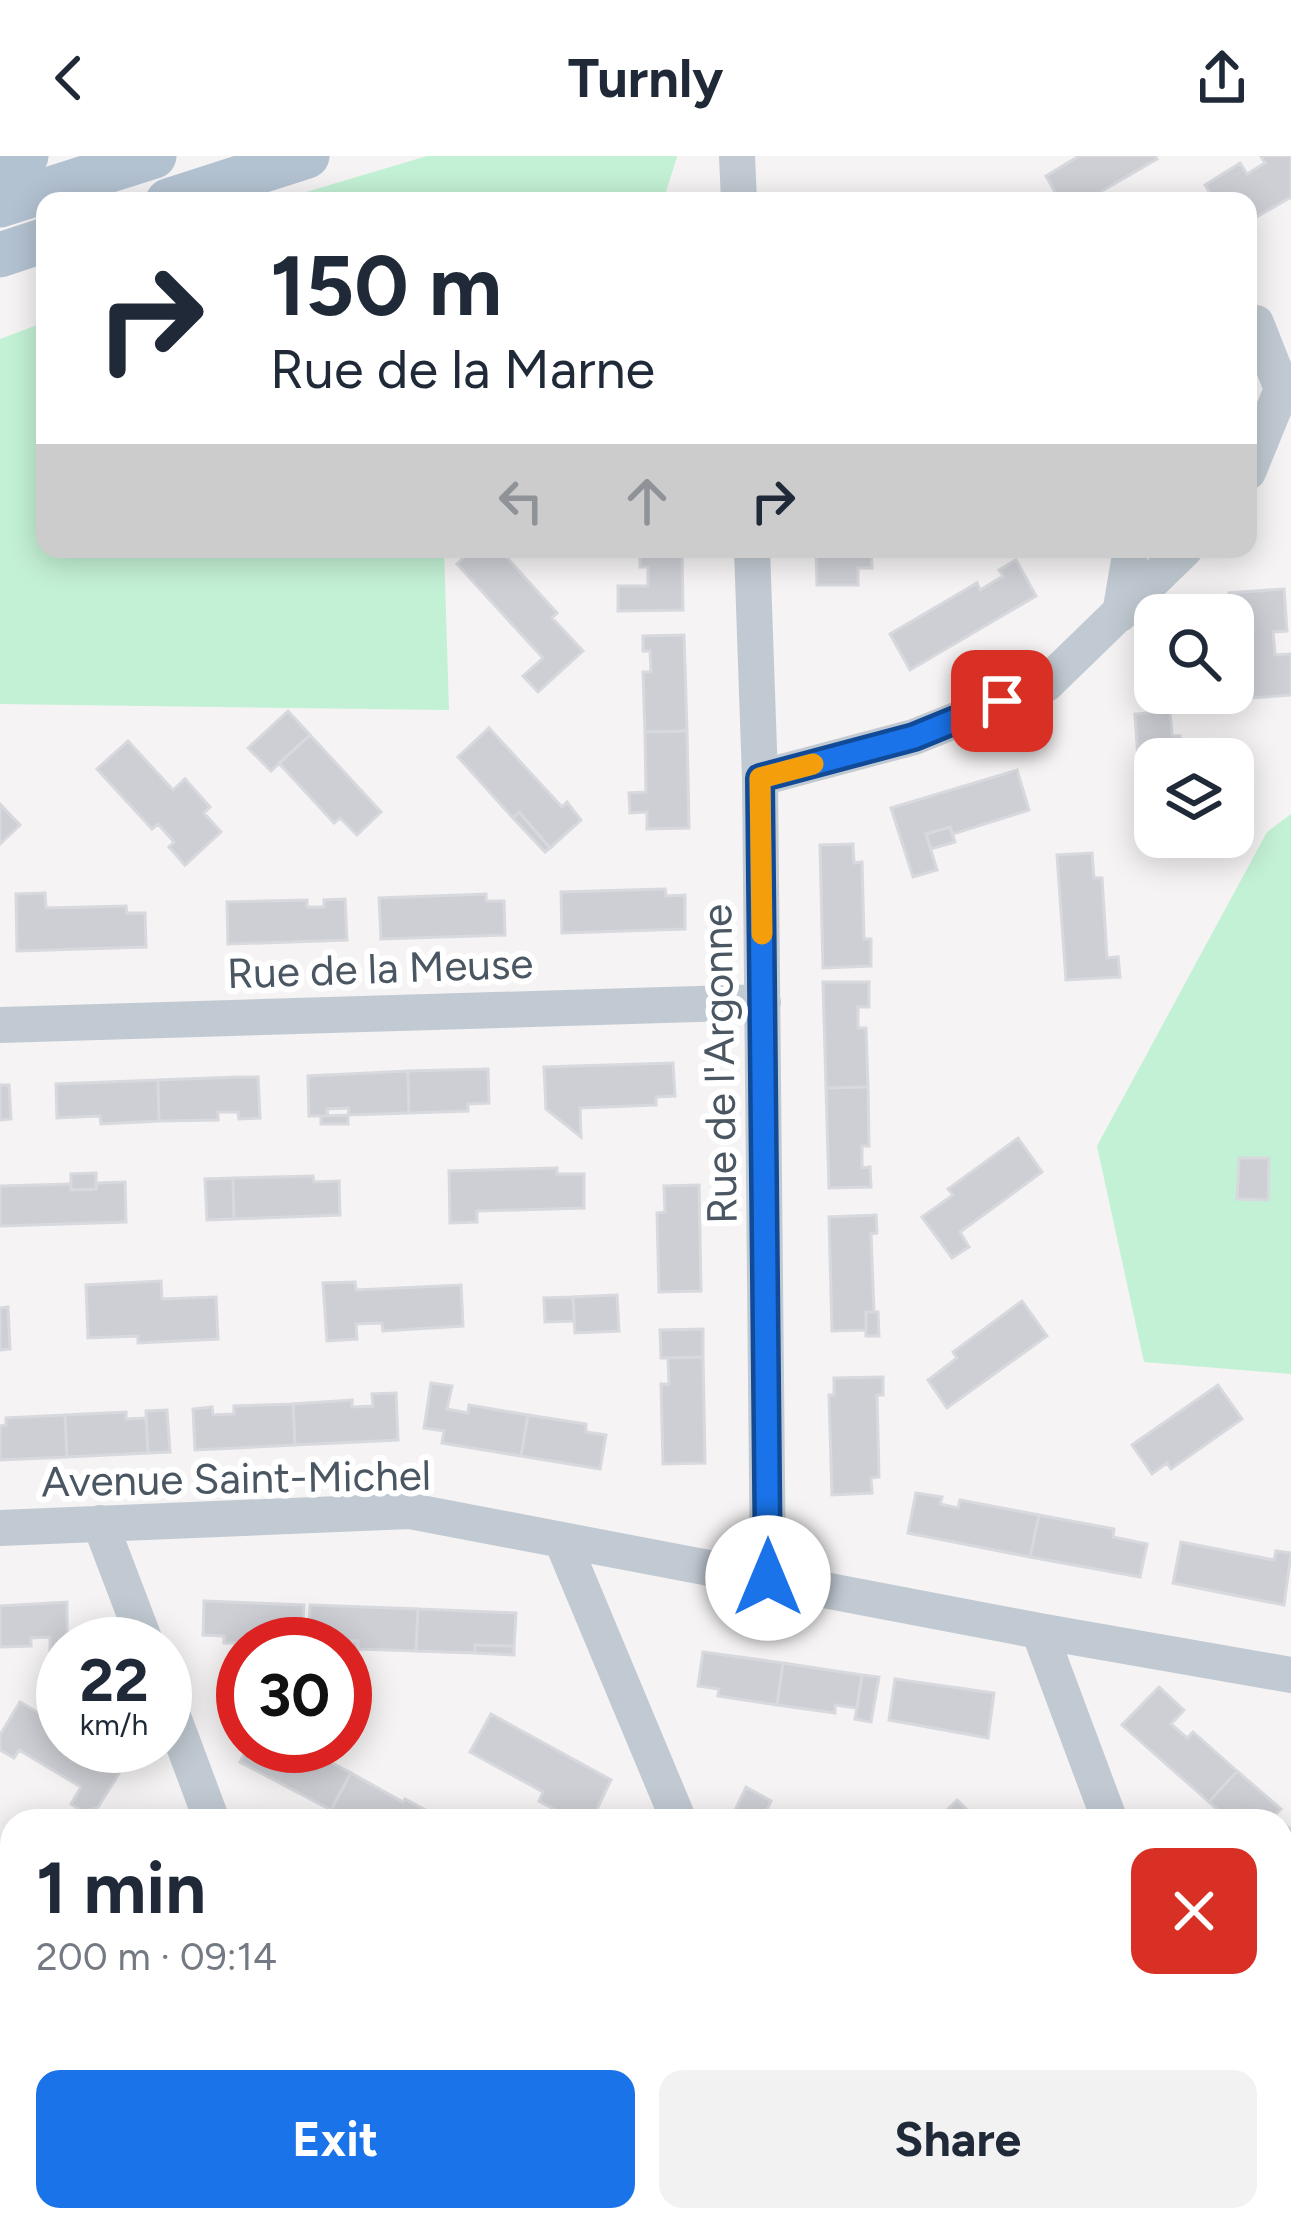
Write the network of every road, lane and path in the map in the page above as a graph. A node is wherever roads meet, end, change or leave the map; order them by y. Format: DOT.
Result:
graph roads {
  1 [pos="26,156"];
  2 [pos="154,156"];
  3 [pos="308,156"];
  4 [pos="737,156"];
  5 [pos="0,165"];
  6 [pos="41,192"];
  7 [pos="196,192"];
  8 [pos="739,192"];
  9 [pos="36,194"];
  10 [pos="0,205"];
  11 [pos="36,244"];
  12 [pos="0,255"];
  13 [pos="1257,326"];
  14 [pos="1257,450"];
  15 [pos="752,558"];
  16 [pos="1129,558"];
  17 [pos="1176,558"];
  18 [pos="1120,614"];
  19 [pos="760,778"];
  20 [pos="764,1002"];
  21 [pos="0,1025"];
  22 [pos="100,1522"];
  23 [pos="0,1528"];
  24 [pos="562,1540"];
  25 [pos="768,1578"];
  26 [pos="136,1617"];
  27 [pos="1040,1631"];
  28 [pos="1291,1675"];
  29 [pos="192,1767"];
  30 [pos="208,1809"];
  31 [pos="674,1809"];
  32 [pos="1106,1809"];
  1 -- 5 [label="main road"];
  2 -- 6 [label="main road"];
  3 -- 7 [label="main road"];
  4 -- 8 [label="street"];
  9 -- 10 [label="main road"];
  11 -- 12 [label="main road"];
  13 -- 14 [label="street"];
  15 -- 19 [label="street, Rue de l'Argonne"];
  16 -- 18 [label="street"];
  17 -- 18 [label="street"];
  18 -- 19 [label="street"];
  19 -- 20 [label="street, Rue de l'Argonne"];
  20 -- 21 [label="street, Rue de la Meuse"];
  20 -- 25 [label="street, Rue de l'Argonne"];
  22 -- 23 [label="street, Avenue Saint-Michel"];
  22 -- 24 [label="street, Avenue Saint-Michel"];
  22 -- 26 [label="street"];
  24 -- 25 [label="street, Avenue Saint-Michel"];
  24 -- 31 [label="street"];
  25 -- 27 [label="street, Avenue Saint-Michel"];
  27 -- 28 [label="street, Avenue Saint-Michel"];
  27 -- 32 [label="street"];
  29 -- 30 [label="street"];
}
